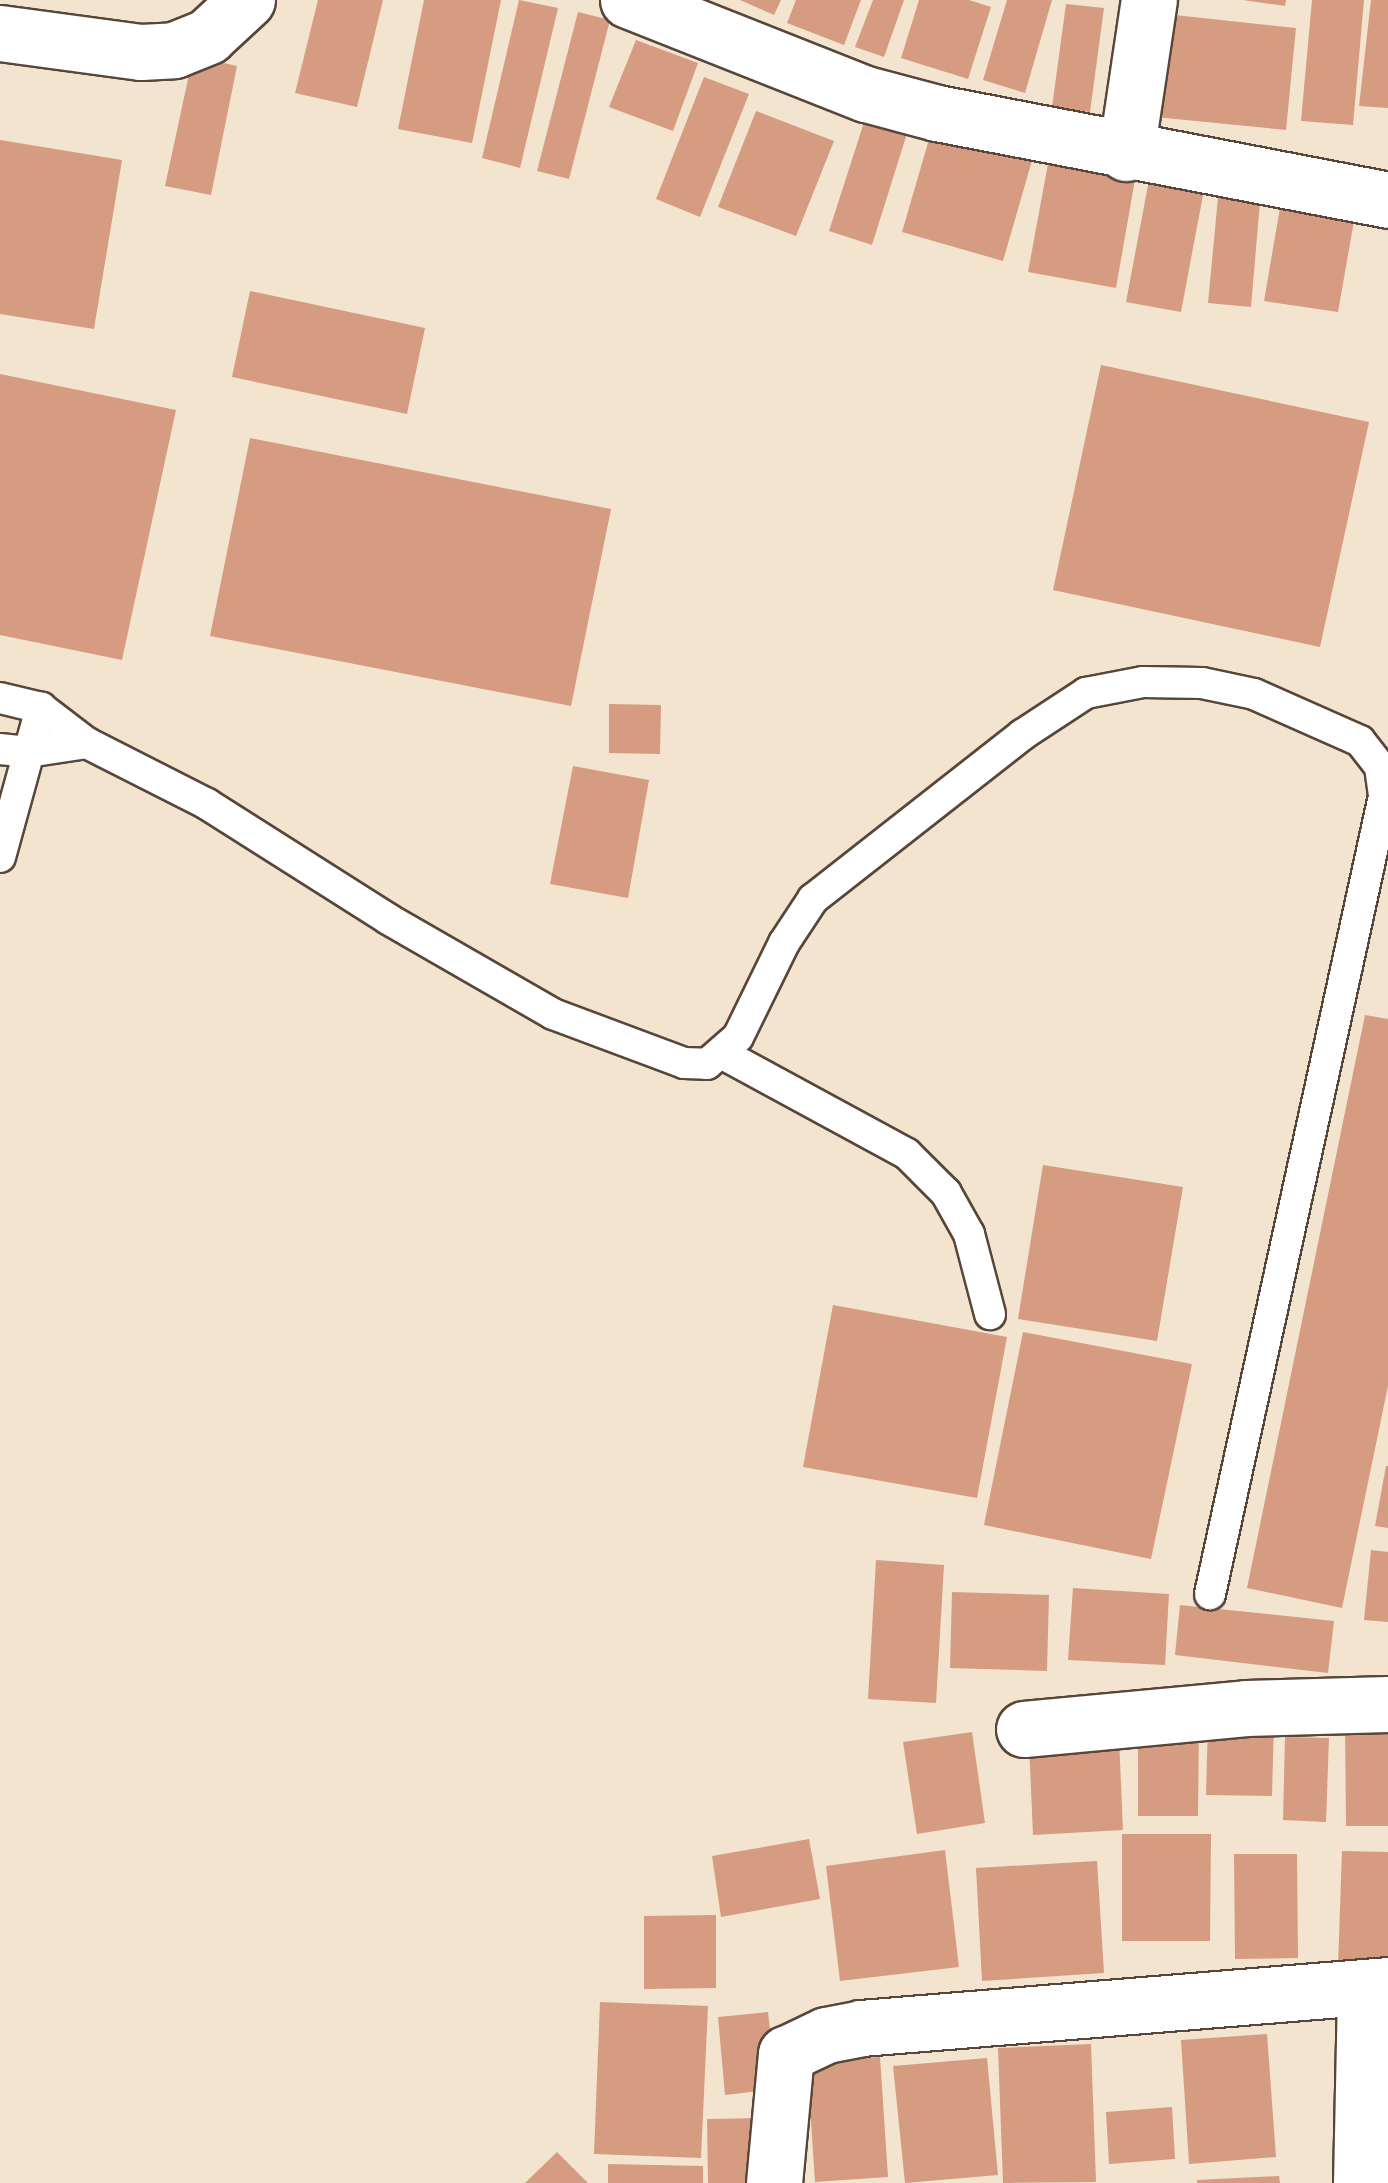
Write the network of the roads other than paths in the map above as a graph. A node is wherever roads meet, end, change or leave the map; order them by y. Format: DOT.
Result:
graph roads {
  1 [pos="248,0"];
  2 [pos="628,0"];
  3 [pos="1149,0"];
  4 [pos="0,33"];
  5 [pos="1126,153"];
  6 [pos="1388,200"];
  7 [pos="0,698"];
  8 [pos="41,708"];
  9 [pos="87,743"];
  10 [pos="14,751"];
  11 [pos="0,857"];
  12 [pos="723,1054"];
  13 [pos="990,1314"];
  14 [pos="1210,1594"];
  15 [pos="1388,1704"];
  16 [pos="1024,1729"];
  17 [pos="1376,1986"];
  18 [pos="774,2183"];
  19 [pos="1361,2183"];
  1 -- 4 [label="street"];
  2 -- 5 [label="street"];
  3 -- 5 [label="street"];
  5 -- 6 [label="street"];
  7 -- 8 [label="lane"];
  8 -- 9 [label="lane"];
  8 -- 10 [label="lane"];
  9 -- 10 [label="lane"];
  9 -- 12 [label="lane"];
  10 -- 11 [label="lane"];
  12 -- 13 [label="lane"];
  12 -- 14 [label="lane"];
  15 -- 16 [label="street"];
  17 -- 18 [label="street"];
  17 -- 19 [label="street"];
}
